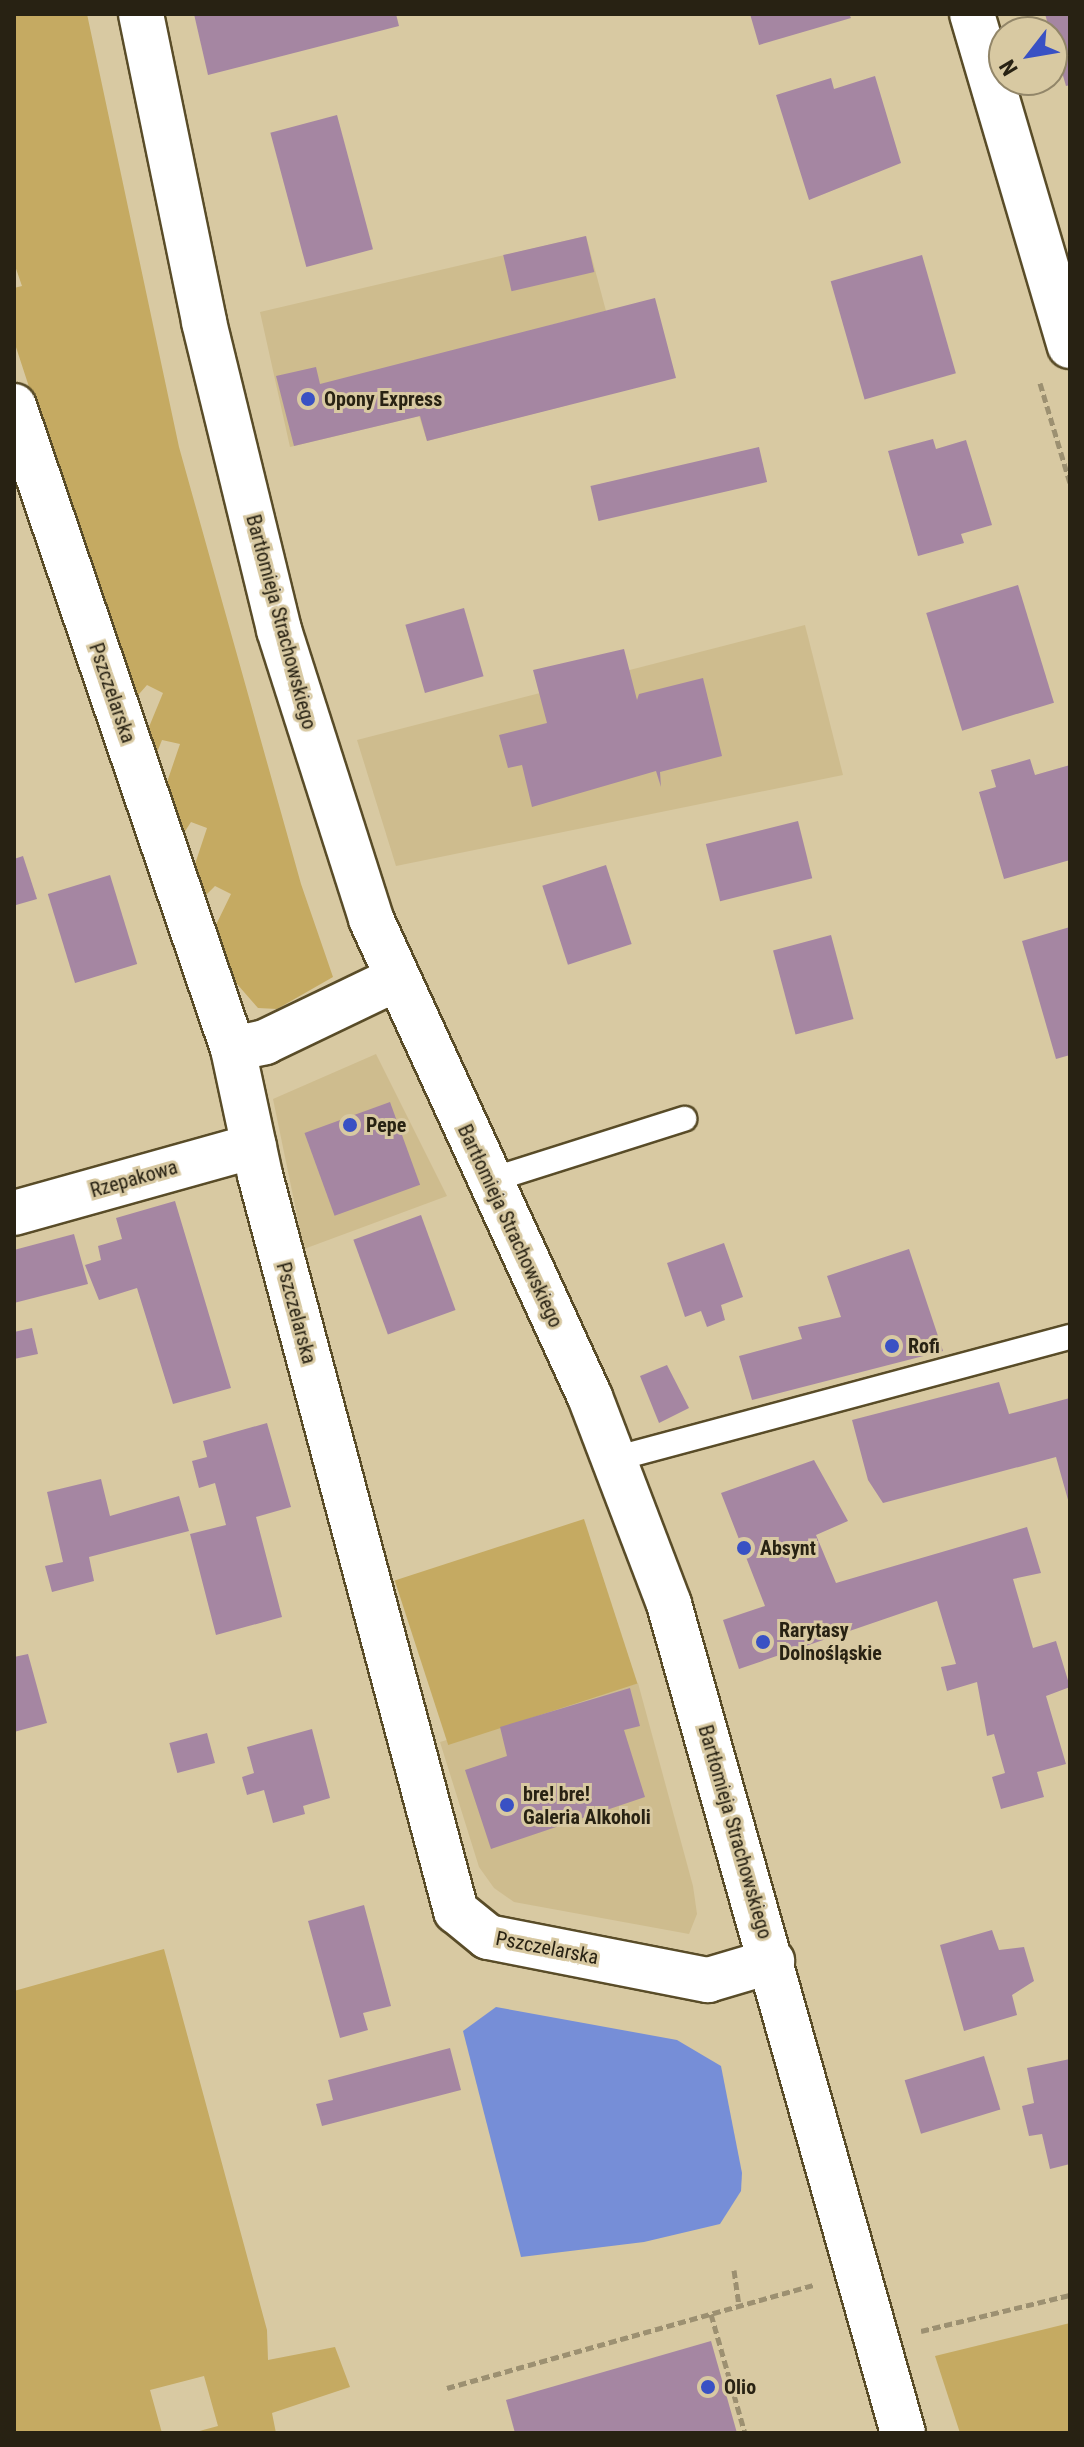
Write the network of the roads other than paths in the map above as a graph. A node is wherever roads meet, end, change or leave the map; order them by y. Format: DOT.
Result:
graph roads {
  1 [pos="141,14"];
  2 [pos="972,14"];
  3 [pos="1070,346"];
  4 [pos="14,406"];
  5 [pos="396,979"];
  6 [pos="233,1049"];
  7 [pos="684,1119"];
  8 [pos="254,1146"];
  9 [pos="488,1181"];
  10 [pos="14,1213"];
  11 [pos="1070,1337"];
  12 [pos="614,1459"];
  13 [pos="772,1961"];
  14 [pos="903,2433"];
  1 -- 5 [label="street, Bartłomieja Strachowskiego"];
  2 -- 3 [label="street"];
  4 -- 6 [label="street, Pszczelarska"];
  5 -- 6 [label="street"];
  5 -- 9 [label="street, Bartłomieja Strachowskiego"];
  6 -- 8 [label="street, Pszczelarska"];
  7 -- 9 [label="lane"];
  8 -- 10 [label="street, Rzepakowa"];
  8 -- 13 [label="street, Pszczelarska"];
  9 -- 12 [label="street, Bartłomieja Strachowskiego"];
  11 -- 12 [label="lane"];
  12 -- 13 [label="street, Bartłomieja Strachowskiego"];
  13 -- 14 [label="street, Bartłomieja Strachowskiego"];
}
